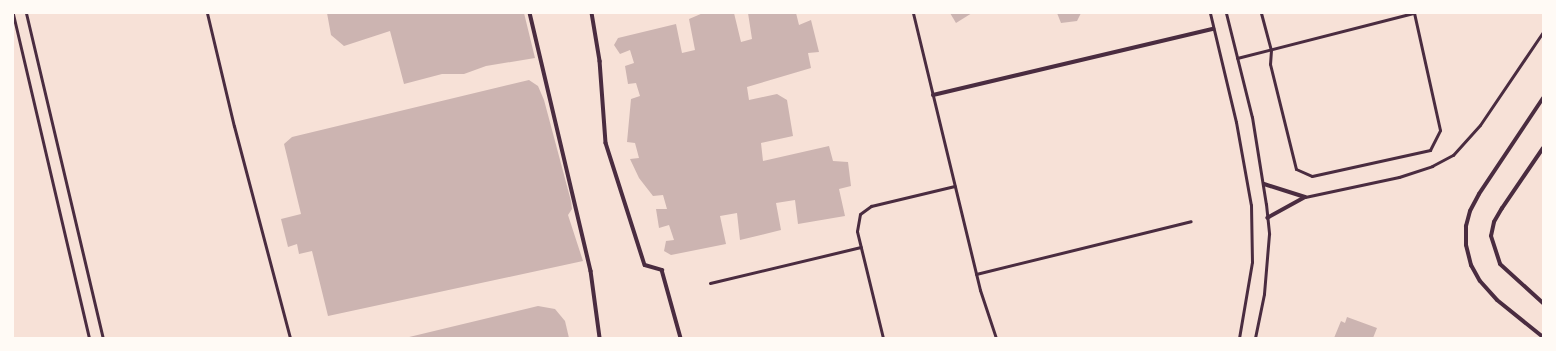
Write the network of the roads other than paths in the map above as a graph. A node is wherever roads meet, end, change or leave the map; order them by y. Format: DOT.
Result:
graph roads {
  1 [pos="26,13"];
  2 [pos="207,13"];
  3 [pos="530,13"];
  4 [pos="592,13"];
  5 [pos="913,13"];
  6 [pos="1210,13"];
  7 [pos="1226,13"];
  8 [pos="1261,13"];
  9 [pos="1414,13"];
  10 [pos="13,14"];
  11 [pos="1214,29"];
  12 [pos="1543,32"];
  13 [pos="1271,50"];
  14 [pos="1237,58"];
  15 [pos="932,94"];
  16 [pos="1543,98"];
  17 [pos="1543,148"];
  18 [pos="1264,184"];
  19 [pos="954,186"];
  20 [pos="1304,197"];
  21 [pos="1267,218"];
  22 [pos="1190,221"];
  23 [pos="861,247"];
  24 [pos="976,274"];
  25 [pos="710,283"];
  26 [pos="1543,302"];
  27 [pos="1543,337"];
  28 [pos="90,338"];
  29 [pos="103,338"];
  30 [pos="290,338"];
  31 [pos="600,338"];
  32 [pos="681,338"];
  33 [pos="883,338"];
  34 [pos="996,338"];
  35 [pos="1239,338"];
  36 [pos="1255,338"];
  1 -- 29 [label="lane"];
  2 -- 30 [label="lane"];
  3 -- 31 [label="street"];
  4 -- 32 [label="street"];
  5 -- 15 [label="lane"];
  6 -- 11 [label="lane"];
  7 -- 14 [label="lane"];
  8 -- 13 [label="lane"];
  9 -- 13 [label="lane"];
  9 -- 13 [label="lane"];
  10 -- 28 [label="lane"];
  11 -- 15 [label="street"];
  11 -- 35 [label="lane"];
  12 -- 20 [label="lane"];
  13 -- 14 [label="lane"];
  14 -- 18 [label="lane"];
  15 -- 19 [label="lane"];
  16 -- 27 [label="street"];
  17 -- 26 [label="street"];
  18 -- 20 [label="street"];
  18 -- 21 [label="lane"];
  19 -- 23 [label="lane"];
  19 -- 24 [label="lane"];
  20 -- 21 [label="street"];
  21 -- 36 [label="lane"];
  22 -- 24 [label="lane"];
  23 -- 25 [label="lane"];
  23 -- 33 [label="lane"];
  24 -- 34 [label="lane"];
}
